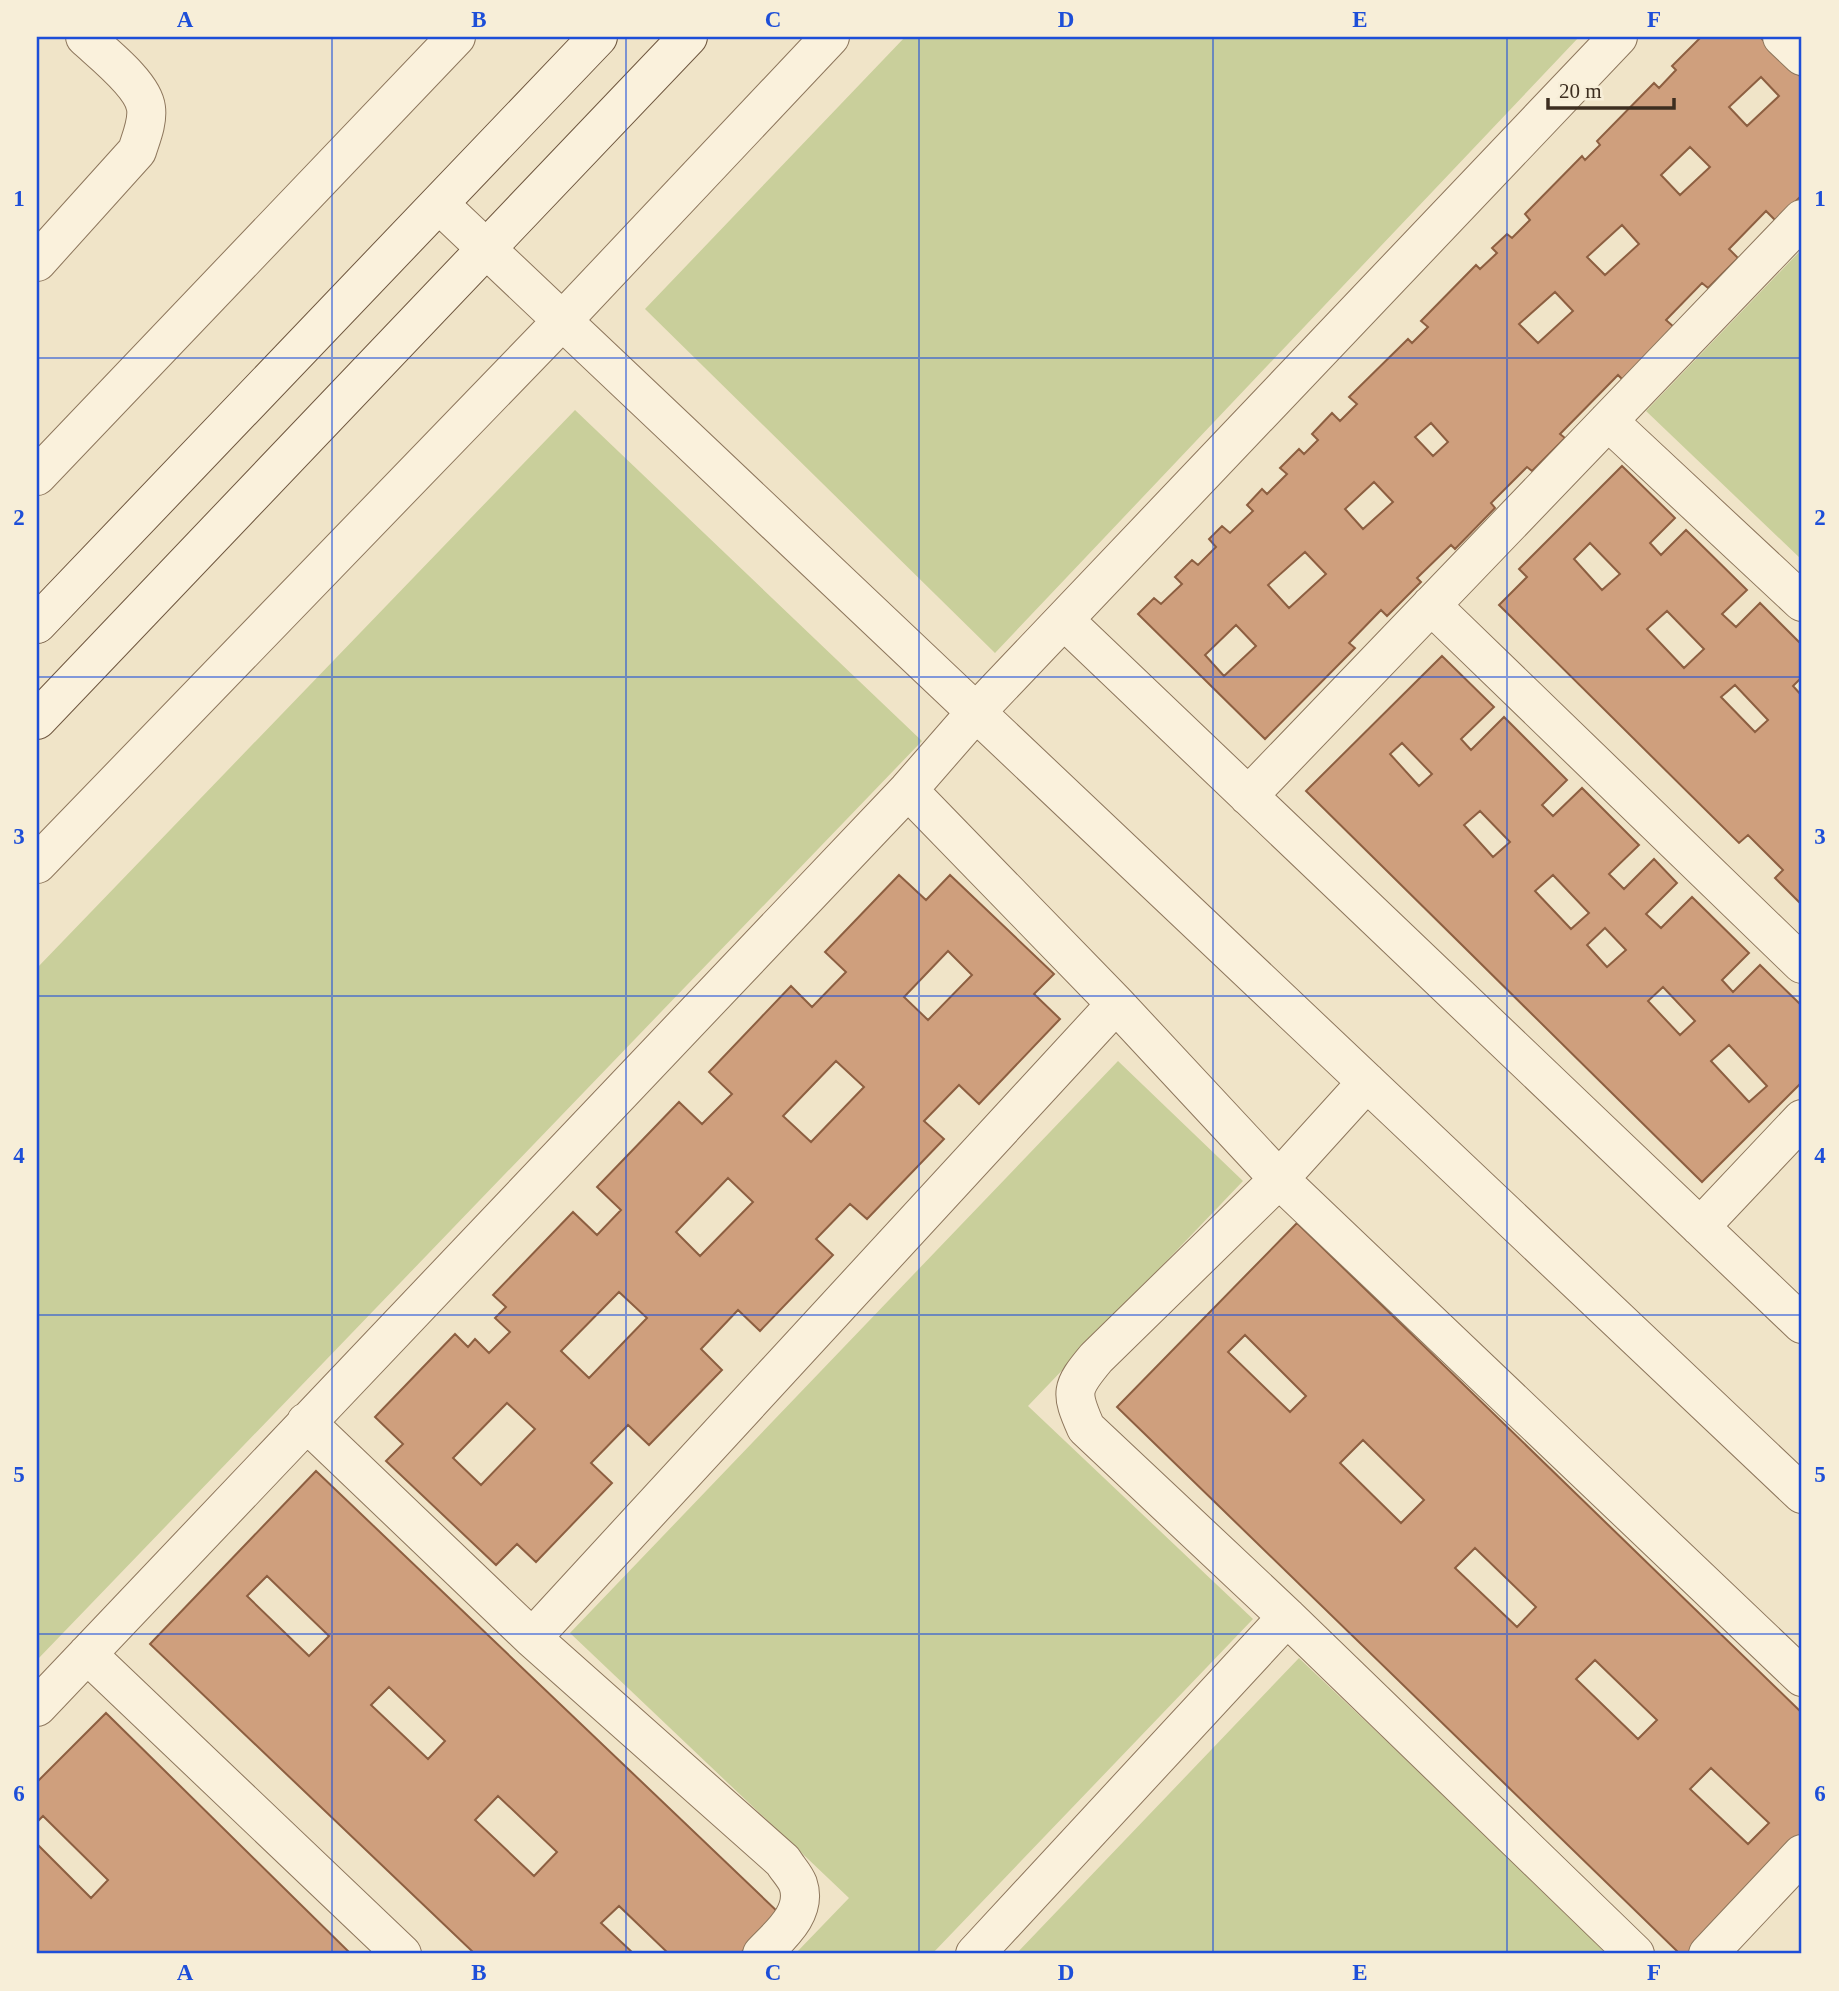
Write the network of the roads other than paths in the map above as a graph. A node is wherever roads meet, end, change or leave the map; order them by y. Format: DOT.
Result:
graph roads {
  1 [pos="85,37"];
  2 [pos="456,37"];
  3 [pos="598,37"];
  4 [pos="688,37"];
  5 [pos="830,37"];
  6 [pos="1618,37"];
  7 [pos="1782,37"];
  8 [pos="1802,56"];
  9 [pos="439,204"];
  10 [pos="1802,219"];
  11 [pos="487,249"];
  12 [pos="37,262"];
  13 [pos="563,320"];
  14 [pos="1608,421"];
  15 [pos="37,477"];
  16 [pos="1802,602"];
  17 [pos="1431,605"];
  18 [pos="1064,620"];
  19 [pos="37,624"];
  20 [pos="976,712"];
  21 [pos="37,720"];
  22 [pos="908,790"];
  23 [pos="1248,796"];
  24 [pos="37,864"];
  25 [pos="1802,964"];
  26 [pos="1116,1004"];
  27 [pos="1367,1082"];
  28 [pos="1802,1119"];
  29 [pos="1279,1179"];
  30 [pos="1700,1227"];
  31 [pos="1802,1324"];
  32 [pos="306,1422"];
  33 [pos="1802,1494"];
  34 [pos="1287,1616"];
  35 [pos="532,1638"];
  36 [pos="87,1654"];
  37 [pos="1802,1677"];
  38 [pos="37,1707"];
  39 [pos="1802,1854"];
  40 [pos="402,1954"];
  41 [pos="762,1954"];
  42 [pos="975,1954"];
  43 [pos="1635,1954"];
  44 [pos="1708,1954"];
  1 -- 12 [label="street"];
  2 -- 15 [label="street"];
  3 -- 9 [label="street"];
  4 -- 11 [label="street"];
  5 -- 13 [label="street"];
  6 -- 18 [label="street"];
  7 -- 8 [label="street"];
  9 -- 11 [label="street"];
  9 -- 19 [label="street"];
  10 -- 14 [label="street"];
  11 -- 13 [label="street"];
  11 -- 21 [label="street"];
  13 -- 20 [label="street"];
  13 -- 24 [label="street"];
  14 -- 16 [label="street"];
  14 -- 17 [label="street"];
  17 -- 23 [label="street"];
  17 -- 25 [label="street"];
  18 -- 20 [label="street"];
  18 -- 23 [label="street"];
  20 -- 22 [label="street"];
  20 -- 27 [label="street"];
  22 -- 26 [label="street"];
  22 -- 32 [label="street"];
  23 -- 30 [label="street"];
  26 -- 29 [label="street"];
  26 -- 35 [label="street"];
  27 -- 29 [label="street"];
  27 -- 33 [label="street"];
  28 -- 30 [label="street"];
  29 -- 34 [label="street"];
  29 -- 37 [label="street"];
  30 -- 31 [label="street"];
  32 -- 35 [label="street"];
  32 -- 36 [label="street"];
  34 -- 42 [label="street"];
  34 -- 43 [label="street"];
  35 -- 41 [label="street"];
  36 -- 38 [label="street"];
  36 -- 40 [label="street"];
  39 -- 44 [label="street"];
}
